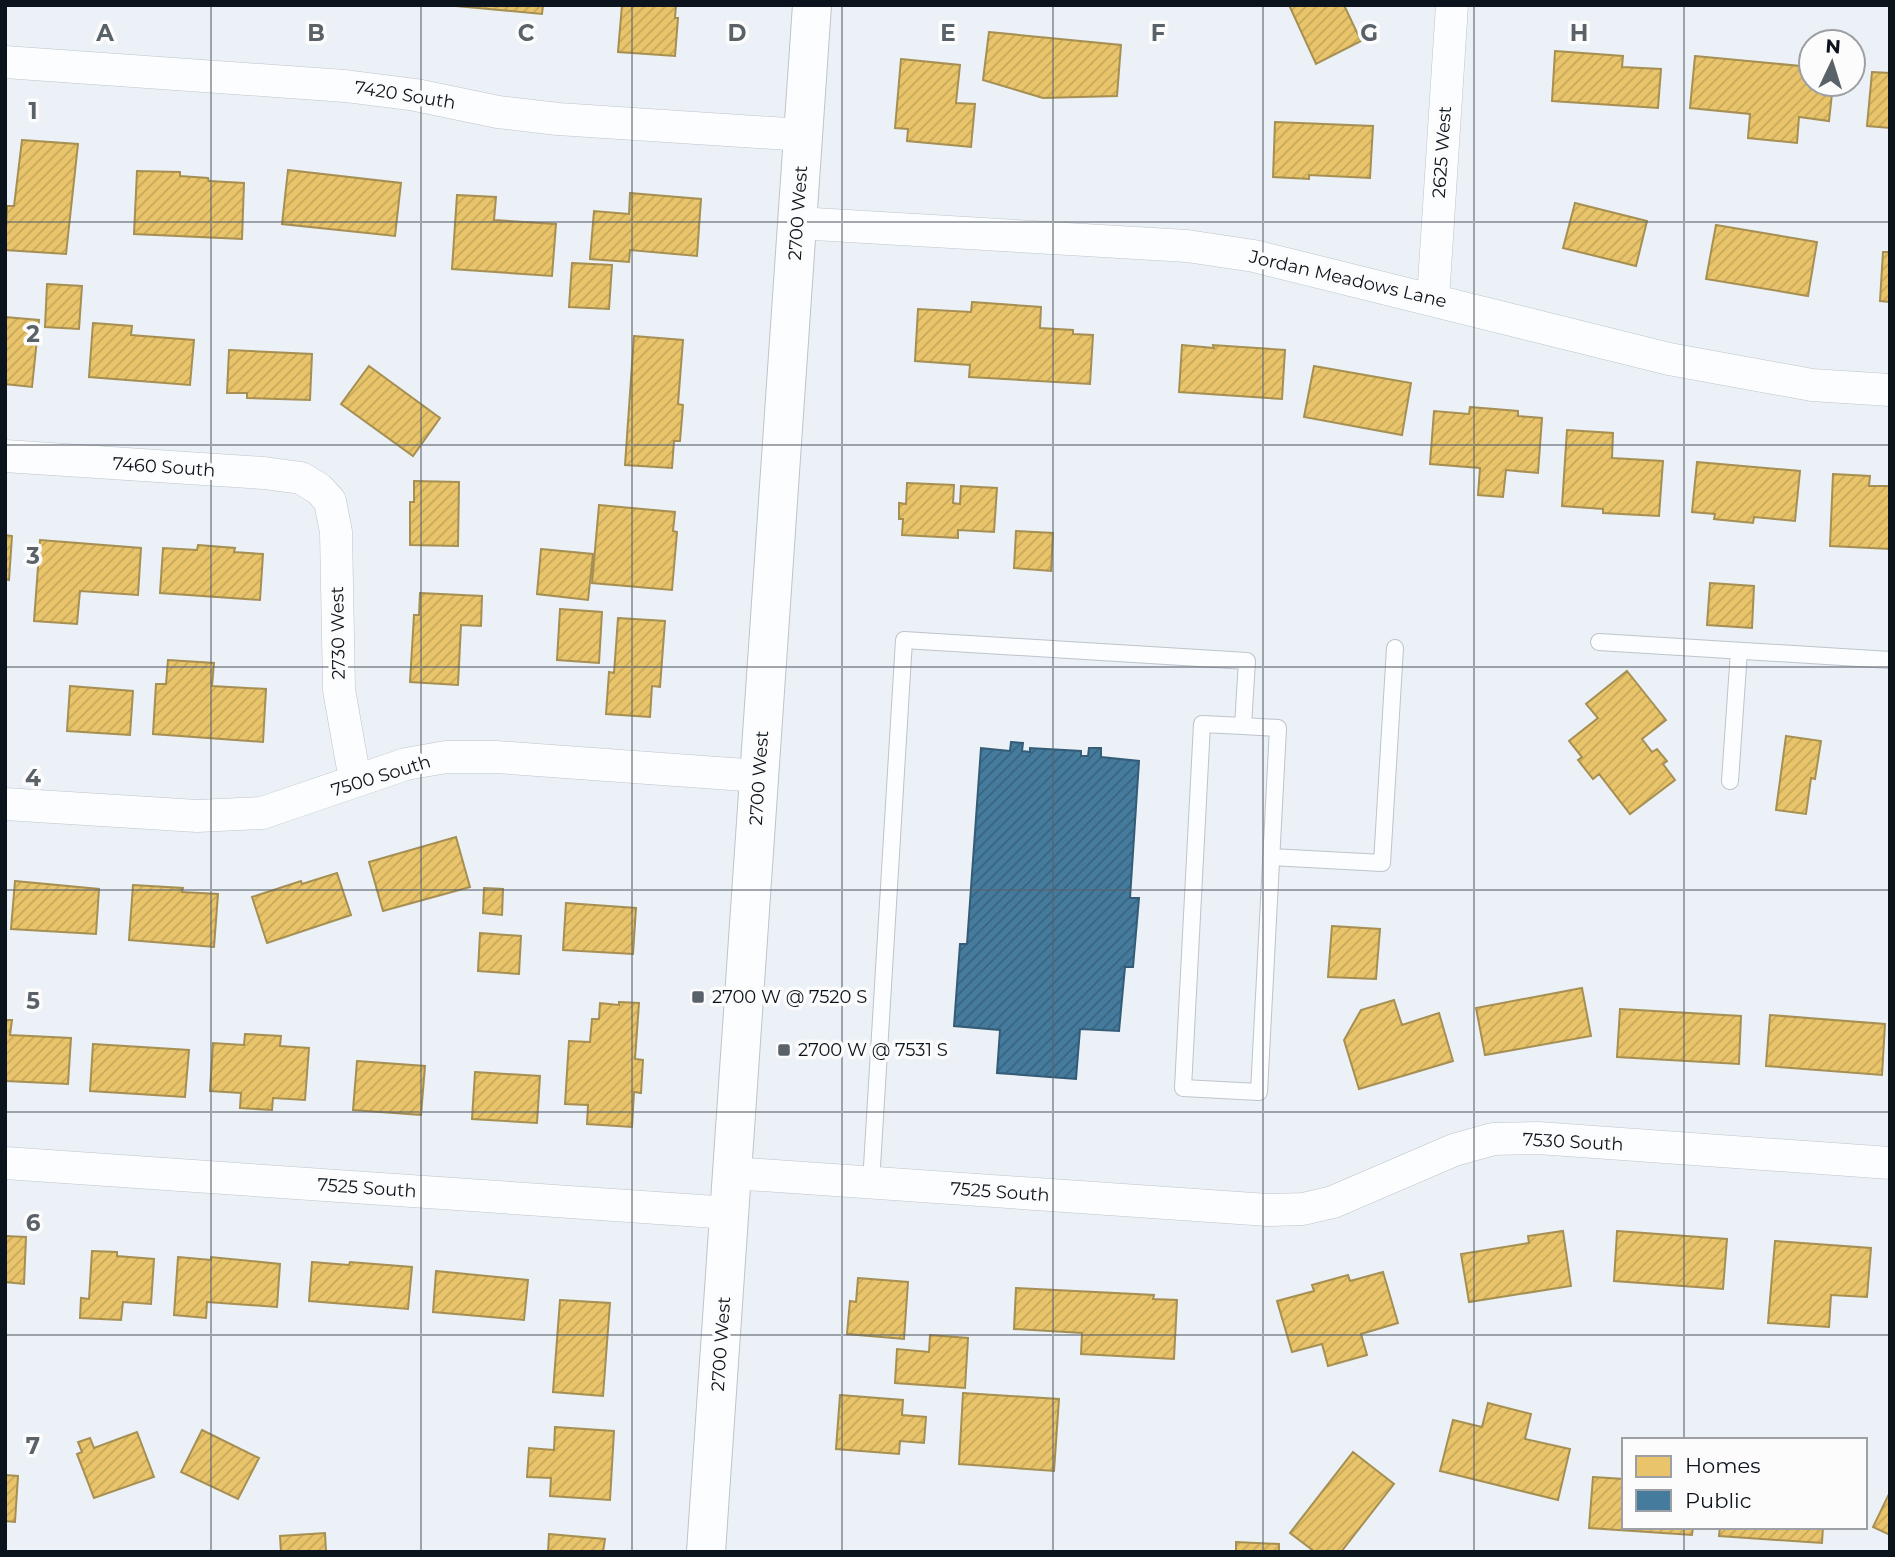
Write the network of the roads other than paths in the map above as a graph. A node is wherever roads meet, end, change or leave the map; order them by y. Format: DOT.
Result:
graph roads {
  1 [pos="812,5"];
  2 [pos="1452,5"];
  3 [pos="5,62"];
  4 [pos="803,135"];
  5 [pos="797,223"];
  6 [pos="1433,299"];
  7 [pos="1890,390"];
  8 [pos="5,457"];
  9 [pos="319,489"];
  10 [pos="1599,642"];
  11 [pos="1395,648"];
  12 [pos="1739,651"];
  13 [pos="1890,660"];
  14 [pos="1243,726"];
  15 [pos="759,776"];
  16 [pos="355,780"];
  17 [pos="1730,781"];
  18 [pos="5,804"];
  19 [pos="1271,857"];
  20 [pos="5,1163"];
  21 [pos="1890,1163"];
  22 [pos="732,1173"];
  23 [pos="870,1183"];
  24 [pos="1268,1210"];
  25 [pos="730,1213"];
  26 [pos="706,1552"];
  1 -- 4 [label="main road, 2700 West"];
  2 -- 6 [label="street, 2625 West"];
  3 -- 4 [label="street, 7420 South"];
  4 -- 5 [label="main road, 2700 West"];
  5 -- 6 [label="street, Jordan Meadows Lane"];
  5 -- 15 [label="main road, 2700 West"];
  6 -- 7 [label="street, Jordan Meadows Lane"];
  8 -- 9 [label="street, 7460 South"];
  9 -- 16 [label="street, 2730 West"];
  10 -- 12 [label="lane"];
  11 -- 19 [label="lane"];
  12 -- 13 [label="lane"];
  12 -- 17 [label="lane"];
  14 -- 19 [label="lane"];
  14 -- 19 [label="lane"];
  14 -- 23 [label="lane"];
  15 -- 16 [label="street, 7500 South"];
  15 -- 22 [label="main road, 2700 West"];
  16 -- 18 [label="street, 7500 South"];
  20 -- 25 [label="street, 7525 South"];
  21 -- 24 [label="street, 7530 South"];
  22 -- 23 [label="street, 7525 South"];
  22 -- 25 [label="main road, 2700 West"];
  23 -- 24 [label="street, 7525 South"];
  25 -- 26 [label="main road, 2700 West"];
}
